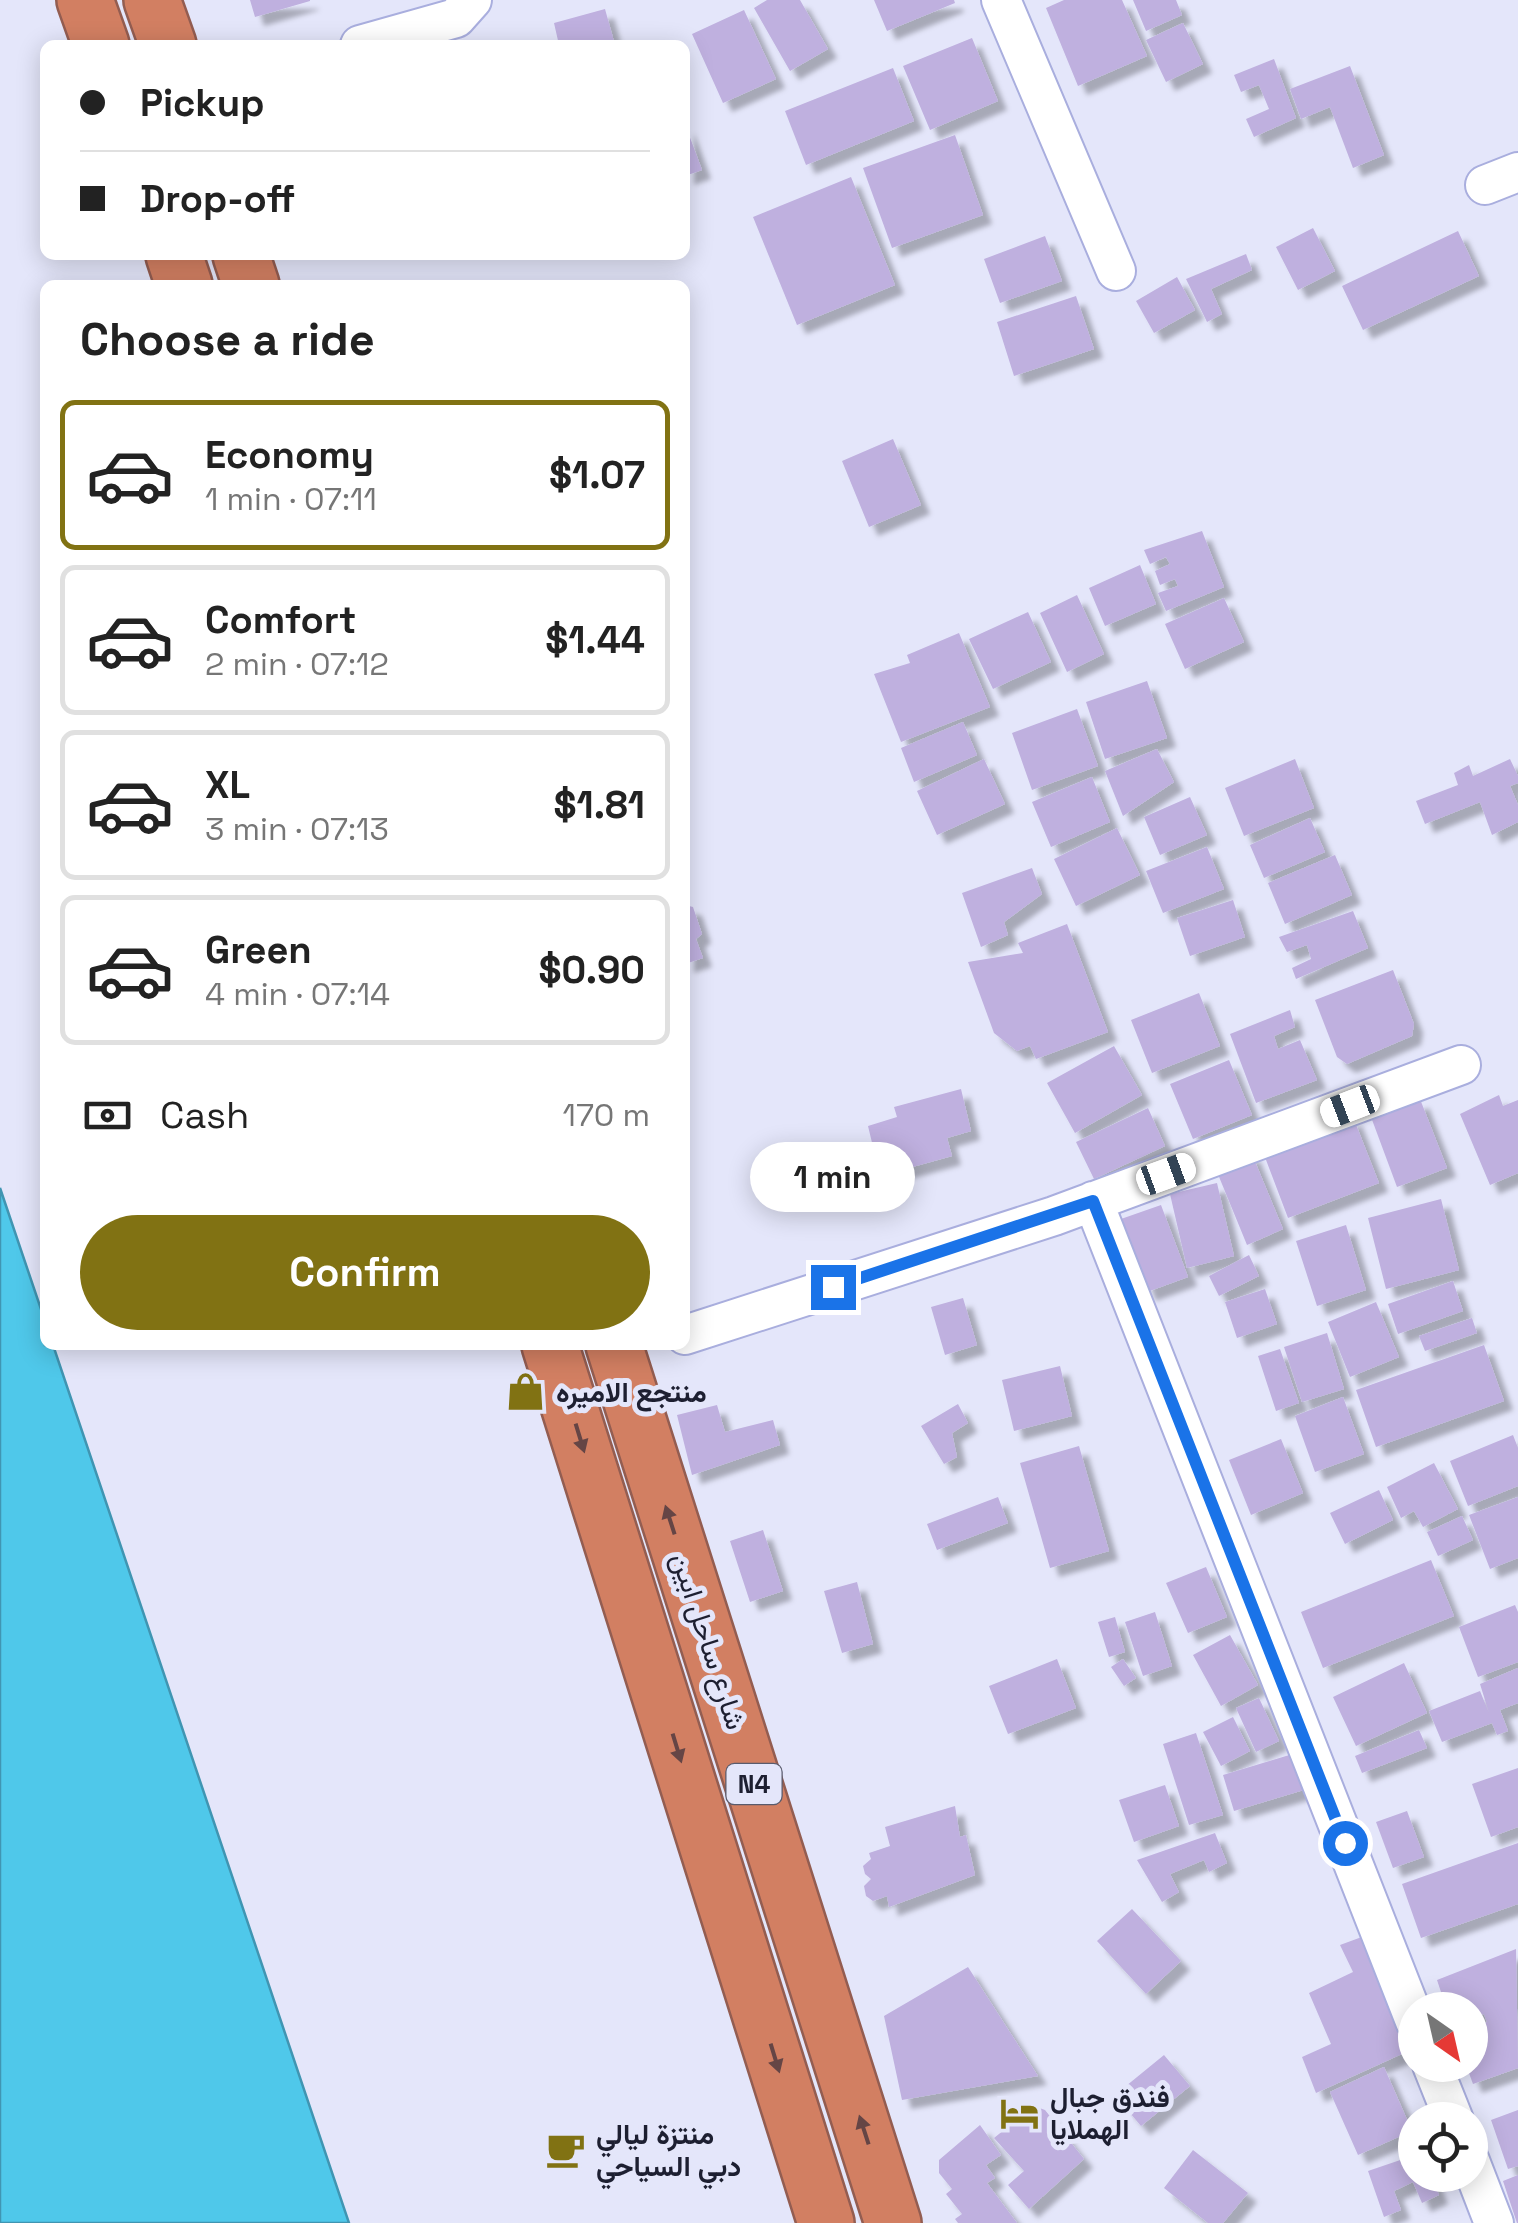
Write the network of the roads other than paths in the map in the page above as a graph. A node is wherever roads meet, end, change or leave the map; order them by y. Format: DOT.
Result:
graph roads {
  1 [pos="86,0"];
  2 [pos="152,0"];
  3 [pos="472,0"];
  4 [pos="1009,2"];
  5 [pos="99,40"];
  6 [pos="166,40"];
  7 [pos="378,40"];
  8 [pos="1116,271"];
  9 [pos="1461,1064"];
  10 [pos="1093,1201"];
  11 [pos="690,1333"];
  12 [pos="622,1350"];
  13 [pos="628,1350"];
  14 [pos="556,1361"];
  15 [pos="1404,1992"];
  16 [pos="1482,2192"];
  17 [pos="826,2223"];
  18 [pos="893,2223"];
  19 [pos="1494,2223"];
  1 -- 5 [label="highway"];
  2 -- 6 [label="highway"];
  3 -- 7 [label="street"];
  4 -- 8 [label="street"];
  9 -- 10 [label="street"];
  10 -- 11 [label="street"];
  10 -- 15 [label="street"];
  12 -- 14 [label="highway"];
  18 -- 13 [label="highway, شارع ساحل ابين / N4, one-way"];
  14 -- 17 [label="highway, N4, one-way"];
  16 -- 19 [label="street"];
}
